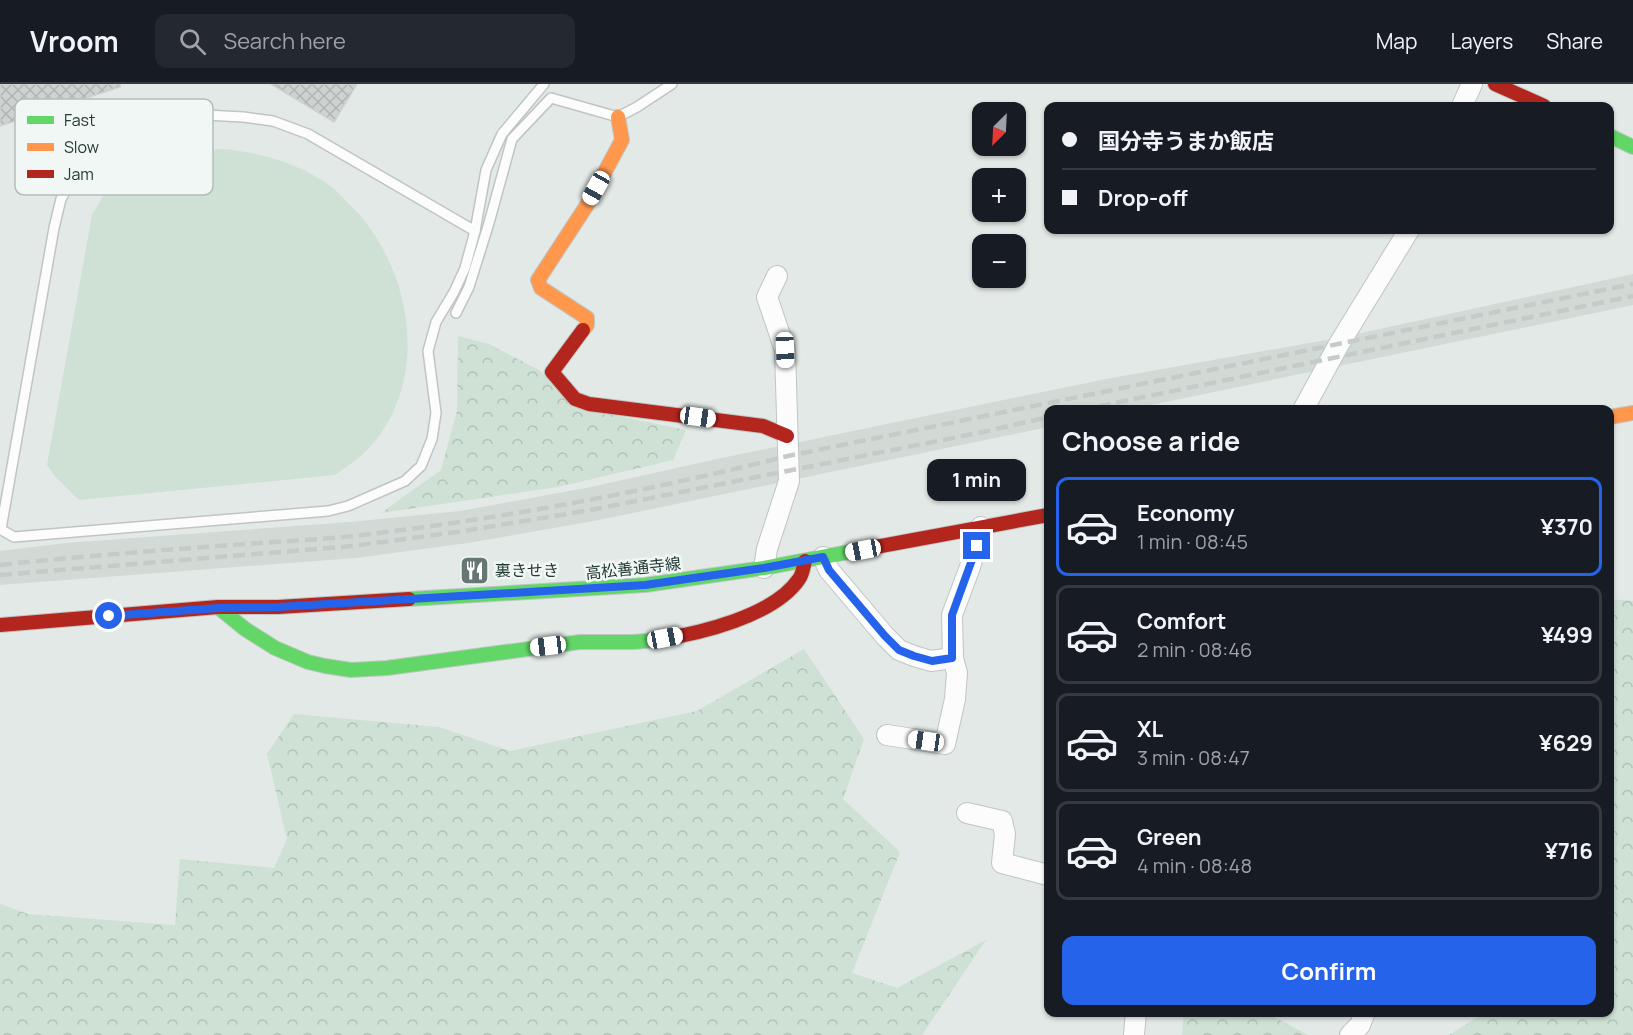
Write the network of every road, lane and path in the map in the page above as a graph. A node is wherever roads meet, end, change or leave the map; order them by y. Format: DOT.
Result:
graph roads {
  1 [pos="544,84"];
  2 [pos="672,84"];
  3 [pos="1472,84"];
  4 [pos="1495,84"];
  5 [pos="1464,102"];
  6 [pos="1535,102"];
  7 [pos="213,115"];
  8 [pos="618,117"];
  9 [pos="1614,138"];
  10 [pos="1633,147"];
  11 [pos="486,170"];
  12 [pos="503,172"];
  13 [pos="63,195"];
  14 [pos="475,231"];
  15 [pos="1407,234"];
  16 [pos="777,276"];
  17 [pos="456,313"];
  18 [pos="1306,405"];
  19 [pos="1633,413"];
  20 [pos="1614,416"];
  21 [pos="787,436"];
  22 [pos="1044,516"];
  23 [pos="981,527"];
  24 [pos="0,529"];
  25 [pos="814,559"];
  26 [pos="764,568"];
  27 [pos="218,608"];
  28 [pos="0,625"];
  29 [pos="952,658"];
  30 [pos="887,735"];
  31 [pos="967,813"];
  32 [pos="1044,873"];
  33 [pos="1136,1017"];
  34 [pos="1363,1017"];
  35 [pos="1134,1035"];
  36 [pos="1350,1035"];
  1 -- 11 [label="lane"];
  2 -- 8 [label="lane"];
  3 -- 5 [label="street"];
  4 -- 6 [label="street"];
  7 -- 14 [label="lane"];
  8 -- 12 [label="lane"];
  8 -- 21 [label="street"];
  9 -- 10 [label="street"];
  11 -- 12 [label="lane"];
  11 -- 14 [label="lane"];
  12 -- 17 [label="lane"];
  13 -- 24 [label="lane"];
  14 -- 24 [label="lane"];
  15 -- 18 [label="street"];
  16 -- 21 [label="street"];
  19 -- 20 [label="street"];
  21 -- 26 [label="street"];
  22 -- 23 [label="street, 高松善通寺線"];
  23 -- 25 [label="street, 高松善通寺線"];
  23 -- 29 [label="street"];
  25 -- 26 [label="street, 高松善通寺線"];
  25 -- 27 [label="street"];
  25 -- 29 [label="street"];
  26 -- 27 [label="street, 高松善通寺線"];
  27 -- 28 [label="street, 高松善通寺線"];
  29 -- 30 [label="street"];
  31 -- 32 [label="street"];
  33 -- 35 [label="street"];
  34 -- 36 [label="street"];
}
